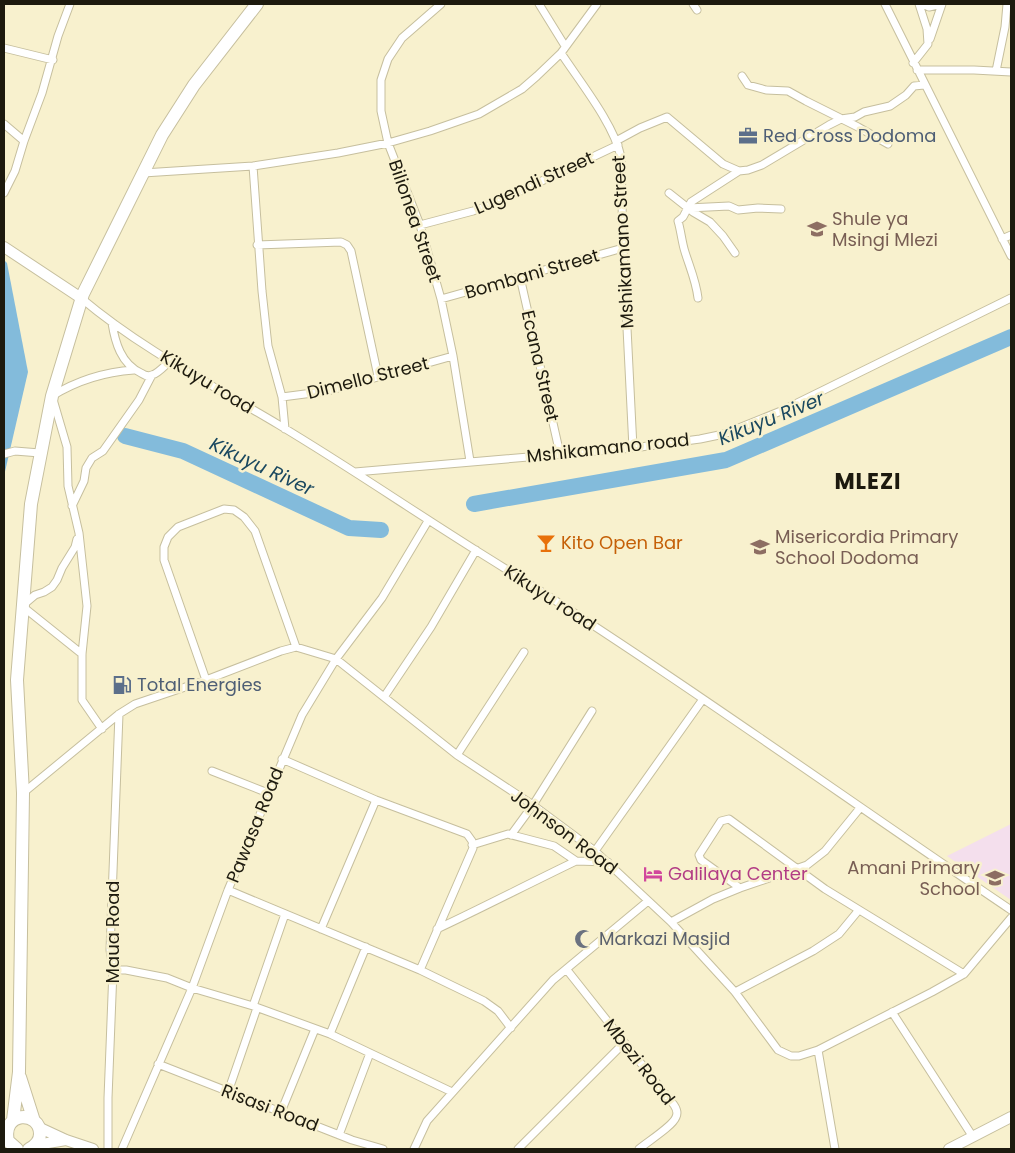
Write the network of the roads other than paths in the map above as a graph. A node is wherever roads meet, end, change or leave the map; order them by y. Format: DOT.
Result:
graph roads {
  1 [pos="70,4"];
  2 [pos="257,4"];
  3 [pos="441,4"];
  4 [pos="538,4"];
  5 [pos="597,4"];
  6 [pos="885,4"];
  7 [pos="919,4"];
  8 [pos="924,4"];
  9 [pos="942,4"];
  10 [pos="1008,4"];
  11 [pos="928,44"];
  12 [pos="565,46"];
  13 [pos="4,48"];
  14 [pos="560,53"];
  15 [pos="52,60"];
  16 [pos="913,63"];
  17 [pos="917,70"];
  18 [pos="996,71"];
  19 [pos="1011,72"];
  20 [pos="742,76"];
  21 [pos="924,85"];
  22 [pos="841,120"];
  23 [pos="4,124"];
  24 [pos="24,141"];
  25 [pos="388,143"];
  26 [pos="617,143"];
  27 [pos="888,144"];
  28 [pos="253,166"];
  29 [pos="739,171"];
  30 [pos="143,173"];
  31 [pos="4,193"];
  32 [pos="669,194"];
  33 [pos="688,208"];
  34 [pos="781,209"];
  35 [pos="420,225"];
  36 [pos="1011,235"];
  37 [pos="1002,239"];
  38 [pos="257,245"];
  39 [pos="4,247"];
  40 [pos="622,248"];
  41 [pos="735,253"];
  42 [pos="1011,256"];
  43 [pos="520,277"];
  44 [pos="81,298"];
  45 [pos="698,298"];
  46 [pos="1011,298"];
  47 [pos="440,299"];
  48 [pos="112,323"];
  49 [pos="453,356"];
  50 [pos="171,360"];
  51 [pos="134,370"];
  52 [pos="152,375"];
  53 [pos="378,376"];
  54 [pos="52,396"];
  55 [pos="282,397"];
  56 [pos="285,429"];
  57 [pos="633,448"];
  58 [pos="40,453"];
  59 [pos="4,454"];
  60 [pos="560,454"];
  61 [pos="470,461"];
  62 [pos="354,472"];
  63 [pos="72,506"];
  64 [pos="428,521"];
  65 [pos="79,533"];
  66 [pos="476,550"];
  67 [pos="22,606"];
  68 [pos="296,647"];
  69 [pos="524,652"];
  70 [pos="82,654"];
  71 [pos="336,659"];
  72 [pos="206,680"];
  73 [pos="384,697"];
  74 [pos="703,699"];
  75 [pos="592,711"];
  76 [pos="119,714"];
  77 [pos="102,730"];
  78 [pos="458,755"];
  79 [pos="282,759"];
  80 [pos="212,772"];
  81 [pos="23,793"];
  82 [pos="268,793"];
  83 [pos="376,800"];
  84 [pos="533,805"];
  85 [pos="860,808"];
  86 [pos="511,835"];
  87 [pos="472,845"];
  88 [pos="595,851"];
  89 [pos="576,861"];
  90 [pos="608,862"];
  91 [pos="794,868"];
  92 [pos="740,888"];
  93 [pos="228,890"];
  94 [pos="648,901"];
  95 [pos="858,910"];
  96 [pos="1011,910"];
  97 [pos="285,914"];
  98 [pos="1011,918"];
  99 [pos="671,922"];
  100 [pos="321,929"];
  101 [pos="437,930"];
  102 [pos="366,947"];
  103 [pos="113,970"];
  104 [pos="420,970"];
  105 [pos="567,970"];
  106 [pos="964,974"];
  107 [pos="192,988"];
  108 [pos="735,992"];
  109 [pos="255,1007"];
  110 [pos="892,1012"];
  111 [pos="511,1028"];
  112 [pos="315,1029"];
  113 [pos="330,1034"];
  114 [pos="624,1044"];
  115 [pos="818,1050"];
  116 [pos="370,1053"];
  117 [pos="158,1064"];
  118 [pos="19,1072"];
  119 [pos="228,1092"];
  120 [pos="452,1092"];
  121 [pos="280,1112"];
  122 [pos="1011,1117"];
  123 [pos="36,1124"];
  124 [pos="10,1135"];
  125 [pos="339,1135"];
  126 [pos="973,1137"];
  127 [pos="66,1140"];
  128 [pos="31,1148"];
  129 [pos="93,1149"];
  130 [pos="108,1149"];
  131 [pos="122,1149"];
  132 [pos="382,1149"];
  133 [pos="414,1149"];
  134 [pos="518,1149"];
  135 [pos="639,1149"];
  136 [pos="834,1149"];
  137 [pos="949,1149"];
  1 -- 15 [label="street"];
  2 -- 30 [label="highway"];
  3 -- 25 [label="street, Bilionea Street"];
  4 -- 12 [label="street"];
  5 -- 12 [label="street"];
  6 -- 16 [label="street"];
  7 -- 11 [label="street"];
  8 -- 9 [label="street"];
  9 -- 11 [label="street"];
  10 -- 18 [label="street"];
  11 -- 16 [label="street"];
  12 -- 14 [label="street"];
  13 -- 15 [label="street"];
  14 -- 25 [label="street"];
  14 -- 26 [label="street, Mshikamano Street"];
  15 -- 24 [label="street"];
  16 -- 17 [label="street"];
  17 -- 18 [label="street"];
  17 -- 21 [label="street"];
  18 -- 19 [label="street"];
  20 -- 22 [label="street"];
  21 -- 22 [label="street"];
  21 -- 37 [label="street"];
  22 -- 27 [label="street"];
  22 -- 29 [label="street"];
  23 -- 24 [label="street"];
  24 -- 31 [label="street"];
  25 -- 28 [label="street"];
  25 -- 35 [label="street, Bilionea Street"];
  26 -- 29 [label="street, Lugendi Street"];
  26 -- 35 [label="street, Lugendi Street"];
  26 -- 40 [label="street, Mshikamano Street"];
  28 -- 30 [label="street"];
  28 -- 38 [label="street"];
  29 -- 33 [label="street"];
  30 -- 44 [label="highway"];
  32 -- 33 [label="street"];
  33 -- 34 [label="street"];
  33 -- 41 [label="street"];
  33 -- 45 [label="street"];
  35 -- 47 [label="street, Bilionea Street"];
  36 -- 37 [label="street"];
  37 -- 42 [label="street"];
  38 -- 53 [label="street"];
  38 -- 55 [label="street"];
  39 -- 44 [label="street"];
  40 -- 43 [label="street, Bombani Street"];
  40 -- 57 [label="street, Mshikamano Street"];
  43 -- 47 [label="street, Bombani Street"];
  43 -- 60 [label="street, Ecana Street"];
  44 -- 48 [label="street, Kikuyu road"];
  44 -- 54 [label="highway"];
  46 -- 57 [label="street, Mshikamano road"];
  47 -- 49 [label="street, Bilionea Street"];
  48 -- 50 [label="street, Kikuyu road"];
  48 -- 51 [label="street"];
  49 -- 53 [label="street, Dimello Street"];
  49 -- 61 [label="street, Bilionea Street"];
  50 -- 52 [label="street"];
  50 -- 56 [label="street, Kikuyu road"];
  51 -- 52 [label="street"];
  51 -- 54 [label="street"];
  52 -- 63 [label="street"];
  53 -- 55 [label="street, Dimello Street"];
  54 -- 58 [label="highway"];
  54 -- 63 [label="street"];
  55 -- 56 [label="street"];
  56 -- 62 [label="street, Kikuyu road"];
  57 -- 60 [label="street, Mshikamano road"];
  58 -- 59 [label="street"];
  58 -- 67 [label="highway"];
  60 -- 61 [label="street, Mshikamano road"];
  61 -- 62 [label="street, Mshikamano road"];
  62 -- 64 [label="street, Kikuyu road"];
  63 -- 65 [label="street"];
  64 -- 66 [label="street, Kikuyu road"];
  64 -- 71 [label="street, Pawasa Road"];
  65 -- 67 [label="street"];
  65 -- 70 [label="street"];
  66 -- 73 [label="street"];
  66 -- 74 [label="street, Kikuyu road"];
  67 -- 70 [label="street"];
  67 -- 81 [label="highway"];
  68 -- 71 [label="street"];
  68 -- 72 [label="street"];
  68 -- 72 [label="street"];
  69 -- 78 [label="street"];
  70 -- 77 [label="street"];
  71 -- 73 [label="street, Johnson Road"];
  71 -- 79 [label="street, Pawasa Road"];
  72 -- 76 [label="street"];
  73 -- 78 [label="street, Johnson Road"];
  74 -- 85 [label="street, Kikuyu road"];
  74 -- 88 [label="street"];
  75 -- 84 [label="street"];
  76 -- 77 [label="street"];
  76 -- 103 [label="street, Maua Road"];
  77 -- 81 [label="street"];
  78 -- 84 [label="street, Johnson Road"];
  79 -- 82 [label="street, Pawasa Road"];
  79 -- 83 [label="street"];
  80 -- 82 [label="street"];
  81 -- 118 [label="highway"];
  82 -- 93 [label="street, Pawasa Road"];
  83 -- 87 [label="street"];
  83 -- 100 [label="street"];
  84 -- 86 [label="street"];
  84 -- 88 [label="street, Johnson Road"];
  85 -- 91 [label="street"];
  85 -- 96 [label="street, Kikuyu road"];
  86 -- 87 [label="street"];
  86 -- 89 [label="street"];
  87 -- 101 [label="street"];
  88 -- 90 [label="street, Johnson Road"];
  89 -- 90 [label="street"];
  89 -- 101 [label="street"];
  90 -- 94 [label="street, Johnson Road"];
  91 -- 92 [label="street"];
  91 -- 92 [label="street"];
  91 -- 95 [label="street"];
  92 -- 99 [label="street"];
  93 -- 97 [label="street"];
  93 -- 107 [label="street, Pawasa Road"];
  94 -- 99 [label="street, Johnson Road"];
  94 -- 105 [label="street"];
  95 -- 106 [label="street"];
  95 -- 108 [label="street"];
  97 -- 100 [label="street"];
  97 -- 109 [label="street"];
  98 -- 106 [label="street, Johnson Road"];
  99 -- 108 [label="street, Johnson Road"];
  100 -- 102 [label="street"];
  101 -- 104 [label="street"];
  102 -- 104 [label="street"];
  102 -- 113 [label="street"];
  103 -- 107 [label="street"];
  103 -- 130 [label="street, Maua Road"];
  104 -- 111 [label="street"];
  105 -- 111 [label="street"];
  105 -- 114 [label="street, Mbezi Road"];
  106 -- 110 [label="street, Johnson Road"];
  107 -- 109 [label="street"];
  107 -- 117 [label="street, Pawasa Road"];
  108 -- 115 [label="street, Johnson Road"];
  109 -- 112 [label="street"];
  109 -- 119 [label="street"];
  110 -- 115 [label="street, Johnson Road"];
  110 -- 126 [label="street"];
  111 -- 120 [label="street"];
  112 -- 113 [label="street"];
  112 -- 121 [label="street"];
  113 -- 116 [label="street"];
  114 -- 134 [label="street"];
  114 -- 135 [label="street, Mbezi Road"];
  115 -- 136 [label="street"];
  116 -- 120 [label="street"];
  116 -- 125 [label="street"];
  117 -- 119 [label="street, Risasi Road"];
  117 -- 131 [label="street, Pawasa Road"];
  118 -- 123 [label="highway"];
  118 -- 124 [label="highway"];
  119 -- 121 [label="street, Risasi Road"];
  120 -- 133 [label="street"];
  121 -- 125 [label="street, Risasi Road"];
  122 -- 126 [label="street"];
  123 -- 124 [label="highway"];
  123 -- 127 [label="street"];
  123 -- 128 [label="highway"];
  125 -- 132 [label="street, Risasi Road"];
  126 -- 137 [label="street"];
  127 -- 128 [label="street"];
  127 -- 129 [label="street"];
}
